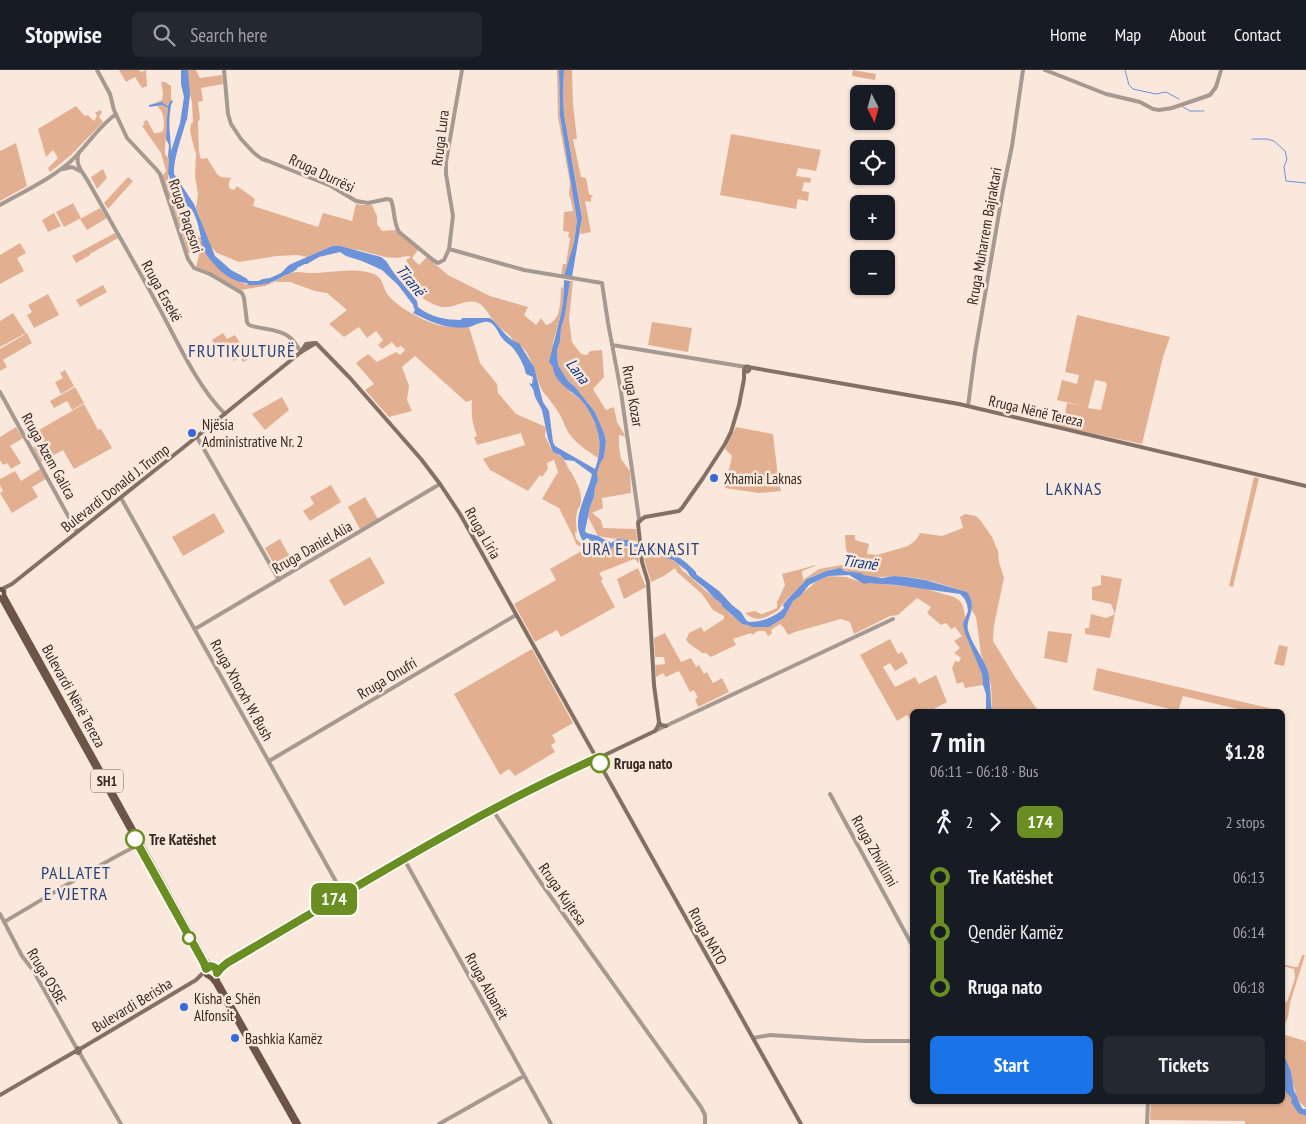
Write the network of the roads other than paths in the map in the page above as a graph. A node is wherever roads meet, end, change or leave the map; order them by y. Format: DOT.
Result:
graph roads {
  1 [pos="97,70"];
  2 [pos="224,70"];
  3 [pos="462,70"];
  4 [pos="1023,70"];
  5 [pos="1045,70"];
  6 [pos="1221,70"];
  7 [pos="116,114"];
  8 [pos="79,152"];
  9 [pos="70,161"];
  10 [pos="77,166"];
  11 [pos="57,172"];
  12 [pos="0,205"];
  13 [pos="449,249"];
  14 [pos="316,343"];
  15 [pos="612,345"];
  16 [pos="302,351"];
  17 [pos="746,369"];
  18 [pos="0,392"];
  19 [pos="968,406"];
  20 [pos="225,414"];
  21 [pos="197,437"];
  22 [pos="440,484"];
  23 [pos="1306,486"];
  24 [pos="121,498"];
  25 [pos="638,514"];
  26 [pos="646,517"];
  27 [pos="638,525"];
  28 [pos="78,532"];
  29 [pos="279,580"];
  30 [pos="1,591"];
  31 [pos="516,615"];
  32 [pos="893,619"];
  33 [pos="195,629"];
  34 [pos="658,722"];
  35 [pos="666,726"];
  36 [pos="655,731"];
  37 [pos="597,758"];
  38 [pos="269,760"];
  39 [pos="830,794"];
  40 [pos="492,809"];
  41 [pos="138,845"];
  42 [pos="404,859"];
  43 [pos="343,894"];
  44 [pos="0,914"];
  45 [pos="4,922"];
  46 [pos="910,941"];
  47 [pos="227,963"];
  48 [pos="213,966"];
  49 [pos="206,970"];
  50 [pos="213,976"];
  51 [pos="196,980"];
  52 [pos="753,1038"];
  53 [pos="910,1041"];
  54 [pos="252,1046"];
  55 [pos="78,1050"];
  56 [pos="524,1076"];
  57 [pos="0,1095"];
  58 [pos="1148,1104"];
  59 [pos="121,1124"];
  60 [pos="295,1124"];
  61 [pos="299,1124"];
  62 [pos="439,1124"];
  63 [pos="551,1124"];
  64 [pos="705,1124"];
  65 [pos="800,1124"];
  66 [pos="1147,1124"];
  1 -- 7 [label="street, Rruga Paqesori"];
  2 -- 13 [label="street, Rruga Durrësi"];
  3 -- 13 [label="street, Rruga Lura"];
  4 -- 19 [label="street, Rruga Muharrem Bajraktari"];
  5 -- 6 [label="street"];
  7 -- 8 [label="street"];
  7 -- 16 [label="street, Rruga Paqesori"];
  8 -- 9 [label="street"];
  8 -- 10 [label="street"];
  9 -- 10 [label="street"];
  9 -- 11 [label="street"];
  10 -- 11 [label="street"];
  10 -- 20 [label="street, Rruga Ersekë"];
  11 -- 12 [label="street"];
  13 -- 15 [label="street, Rruga Kozar"];
  14 -- 16 [label="main road, Bulevardi Donald J. Trump"];
  14 -- 22 [label="main road, Rruga Liria"];
  15 -- 17 [label="street"];
  15 -- 25 [label="street, Rruga Kozar"];
  16 -- 20 [label="main road, Bulevardi Donald J. Trump"];
  17 -- 19 [label="main road, Rruga Nënë Tereza"];
  17 -- 26 [label="main road"];
  18 -- 28 [label="street, Rruga Azem Galica"];
  19 -- 23 [label="main road, Rruga Nënë Tereza"];
  20 -- 21 [label="main road, Bulevardi Donald J. Trump"];
  21 -- 24 [label="main road, Bulevardi Donald J. Trump"];
  21 -- 29 [label="street"];
  22 -- 29 [label="street, Rruga Daniel Alia"];
  22 -- 31 [label="main road, Rruga Liria"];
  24 -- 28 [label="main road, Bulevardi Donald J. Trump"];
  24 -- 33 [label="street, Rruga Xhorxh W. Bush"];
  25 -- 26 [label="street"];
  25 -- 27 [label="street, Rruga Kozar"];
  26 -- 27 [label="main road"];
  27 -- 34 [label="main road"];
  28 -- 30 [label="main road, Bulevardi Donald J. Trump"];
  29 -- 33 [label="street, Rruga Daniel Alia"];
  30 -- 41 [label="main road, Bulevardi Nënë Tereza / SH1"];
  30 -- 48 [label="main road, Bulevardi Nënë Tereza / SH1"];
  31 -- 37 [label="main road, Rruga Liria"];
  31 -- 38 [label="street, Rruga Onufri"];
  32 -- 35 [label="street"];
  33 -- 38 [label="street, Rruga Xhorxh W. Bush"];
  34 -- 35 [label="main road"];
  34 -- 36 [label="main road"];
  35 -- 36 [label="street"];
  36 -- 37 [label="main road"];
  37 -- 40 [label="main road"];
  37 -- 52 [label="main road, Rruga NATO"];
  38 -- 43 [label="street, Rruga Xhorxh W. Bush"];
  39 -- 46 [label="street, Rruga Zhvillimi"];
  40 -- 42 [label="main road"];
  40 -- 64 [label="street, Rruga Kujtesa"];
  41 -- 45 [label="street"];
  41 -- 49 [label="main road, Bulevardi Nënë Tereza / SH1"];
  42 -- 43 [label="main road"];
  42 -- 56 [label="street, Rruga Albanët"];
  43 -- 47 [label="main road"];
  44 -- 45 [label="street, Rruga OSBE"];
  45 -- 55 [label="street, Rruga OSBE"];
  47 -- 48 [label="main road"];
  47 -- 50 [label="main road"];
  48 -- 49 [label="main road"];
  48 -- 50 [label="main road, Bulevardi Nënë Tereza / SH1"];
  49 -- 50 [label="main road, Bulevardi Nënë Tereza / SH1"];
  49 -- 51 [label="main road, Bulevardi Berisha"];
  50 -- 51 [label="main road, Bulevardi Berisha"];
  50 -- 54 [label="main road, Bulevardi Nënë Tereza / SH1"];
  51 -- 55 [label="main road, Bulevardi Berisha"];
  52 -- 53 [label="street"];
  52 -- 65 [label="main road, Rruga NATO"];
  54 -- 60 [label="main road, Bulevardi Nënë Tereza / SH1"];
  54 -- 61 [label="main road, Bulevardi Nënë Tereza / SH1"];
  55 -- 57 [label="main road, Bulevardi Berisha"];
  55 -- 59 [label="street, Rruga OSBE"];
  56 -- 62 [label="street"];
  56 -- 63 [label="street, Rruga Albanët"];
  58 -- 66 [label="street"];
}
